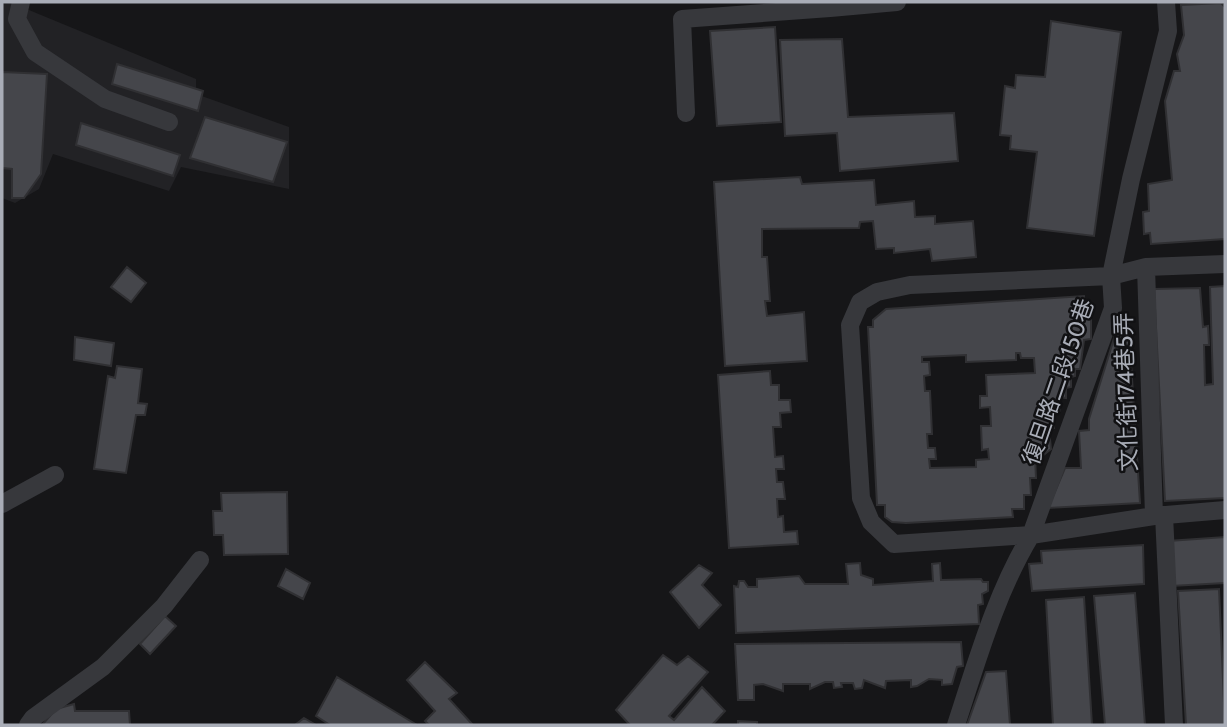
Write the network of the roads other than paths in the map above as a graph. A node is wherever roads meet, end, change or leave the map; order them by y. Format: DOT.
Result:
graph roads {
  1 [pos="21,2"];
  2 [pos="897,2"];
  3 [pos="1166,2"];
  4 [pos="830,5"];
  5 [pos="686,113"];
  6 [pos="169,122"];
  7 [pos="1225,264"];
  8 [pos="1146,267"];
  9 [pos="1111,276"];
  10 [pos="55,475"];
  11 [pos="2,504"];
  12 [pos="1225,510"];
  13 [pos="1159,515"];
  14 [pos="1031,535"];
  15 [pos="200,560"];
  16 [pos="27,725"];
  17 [pos="956,725"];
  18 [pos="1174,725"];
  1 -- 6 [label="lane"];
  2 -- 4 [label="lane"];
  3 -- 9 [label="lane, 復旦路二段150巷"];
  4 -- 5 [label="lane"];
  7 -- 8 [label="lane"];
  8 -- 9 [label="lane"];
  8 -- 13 [label="lane, 文化街174巷5弄"];
  9 -- 14 [label="lane, 復旦路二段150巷"];
  9 -- 14 [label="lane"];
  10 -- 11 [label="lane"];
  12 -- 13 [label="lane"];
  13 -- 14 [label="lane"];
  13 -- 18 [label="lane, 文化街174巷5弄"];
  14 -- 17 [label="lane, 復旦路二段150巷"];
  15 -- 16 [label="lane"];
}
